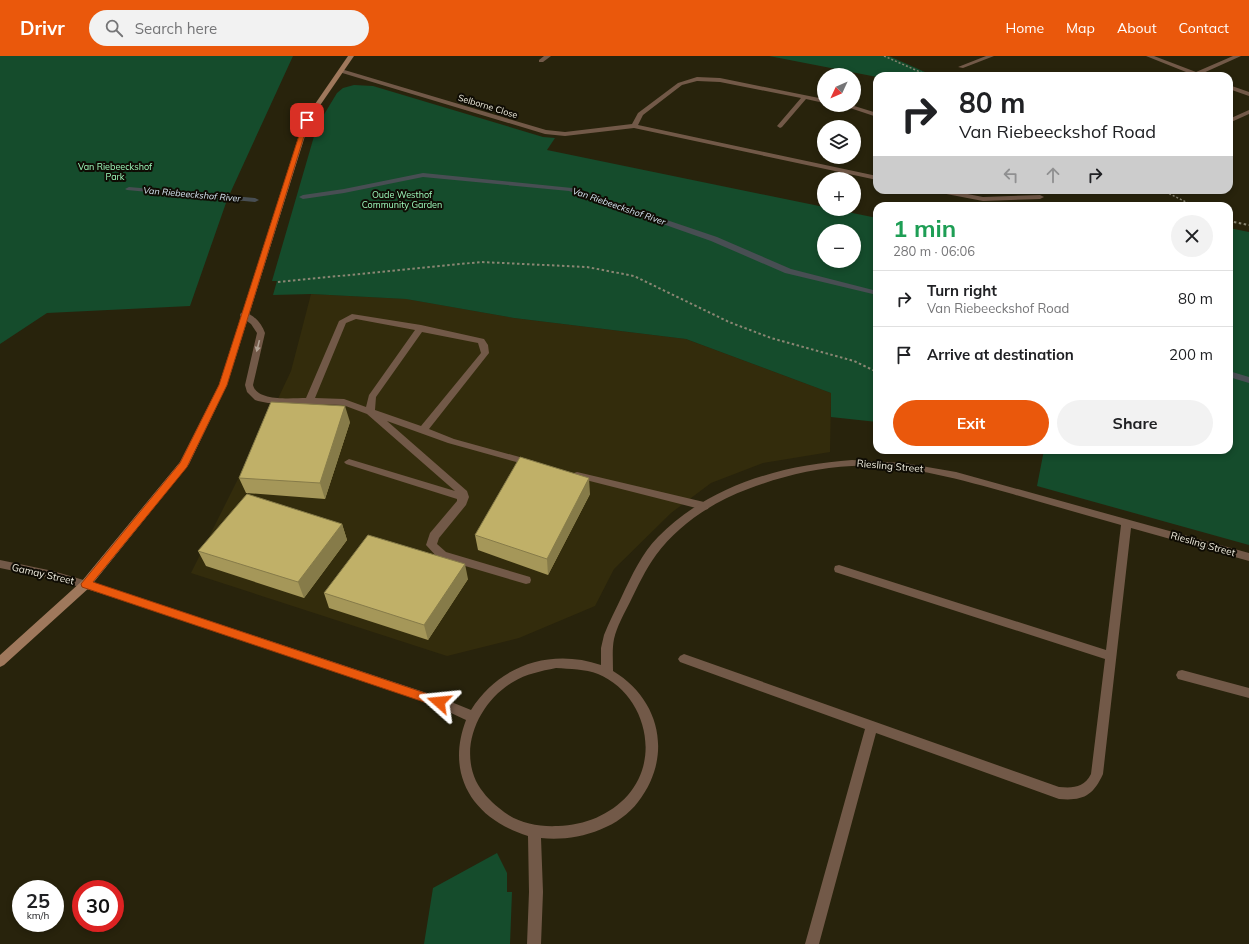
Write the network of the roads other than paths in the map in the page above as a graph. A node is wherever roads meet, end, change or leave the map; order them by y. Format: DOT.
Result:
graph roads {
  1 [pos="351,56"];
  2 [pos="548,56"];
  3 [pos="991,56"];
  4 [pos="1148,56"];
  5 [pos="1238,56"];
  6 [pos="541,62"];
  7 [pos="961,67"];
  8 [pos="341,71"];
  9 [pos="1191,72"];
  10 [pos="1205,72"];
  11 [pos="1233,88"];
  12 [pos="1249,94"];
  13 [pos="805,96"];
  14 [pos="817,99"];
  15 [pos="861,110"];
  16 [pos="1249,112"];
  17 [pos="873,114"];
  18 [pos="1233,119"];
  19 [pos="634,126"];
  20 [pos="780,126"];
  21 [pos="873,177"];
  22 [pos="957,194"];
  23 [pos="1040,197"];
  24 [pos="244,315"];
  25 [pos="421,328"];
  26 [pos="309,401"];
  27 [pos="370,411"];
  28 [pos="423,430"];
  29 [pos="349,462"];
  30 [pos="542,466"];
  31 [pos="565,472"];
  32 [pos="464,497"];
  33 [pos="704,506"];
  34 [pos="1126,522"];
  35 [pos="1249,557"];
  36 [pos="0,564"];
  37 [pos="839,569"];
  38 [pos="526,580"];
  39 [pos="86,584"];
  40 [pos="1110,656"];
  41 [pos="684,659"];
  42 [pos="0,662"];
  43 [pos="606,673"];
  44 [pos="1182,675"];
  45 [pos="1249,693"];
  46 [pos="473,717"];
  47 [pos="872,726"];
  48 [pos="534,832"];
  49 [pos="534,944"];
  50 [pos="812,944"];
  1 -- 8 [label="street"];
  2 -- 6 [label="street"];
  3 -- 7 [label="street"];
  4 -- 9 [label="street"];
  5 -- 10 [label="street"];
  8 -- 19 [label="street, Selborne Close"];
  8 -- 24 [label="street"];
  11 -- 12 [label="street"];
  13 -- 14 [label="street"];
  13 -- 19 [label="street"];
  13 -- 20 [label="street"];
  15 -- 17 [label="street"];
  16 -- 18 [label="street"];
  19 -- 21 [label="street, Selborne Close"];
  22 -- 23 [label="street"];
  24 -- 26 [label="street, one-way"];
  24 -- 39 [label="street"];
  25 -- 26 [label="street"];
  25 -- 27 [label="street"];
  25 -- 28 [label="street"];
  26 -- 27 [label="street"];
  27 -- 28 [label="street"];
  27 -- 32 [label="street"];
  28 -- 30 [label="street"];
  29 -- 32 [label="street"];
  31 -- 33 [label="street"];
  32 -- 38 [label="street"];
  33 -- 34 [label="street, Riesling Street"];
  33 -- 43 [label="street, Riesling Street"];
  34 -- 35 [label="street, Riesling Street"];
  34 -- 40 [label="street"];
  36 -- 39 [label="street, Gamay Street"];
  37 -- 40 [label="street"];
  39 -- 42 [label="street"];
  39 -- 46 [label="street, Gamay Street"];
  40 -- 47 [label="street"];
  41 -- 47 [label="street"];
  43 -- 46 [label="street"];
  43 -- 48 [label="street"];
  44 -- 45 [label="street"];
  46 -- 48 [label="street"];
  47 -- 50 [label="street"];
  48 -- 49 [label="street"];
}
